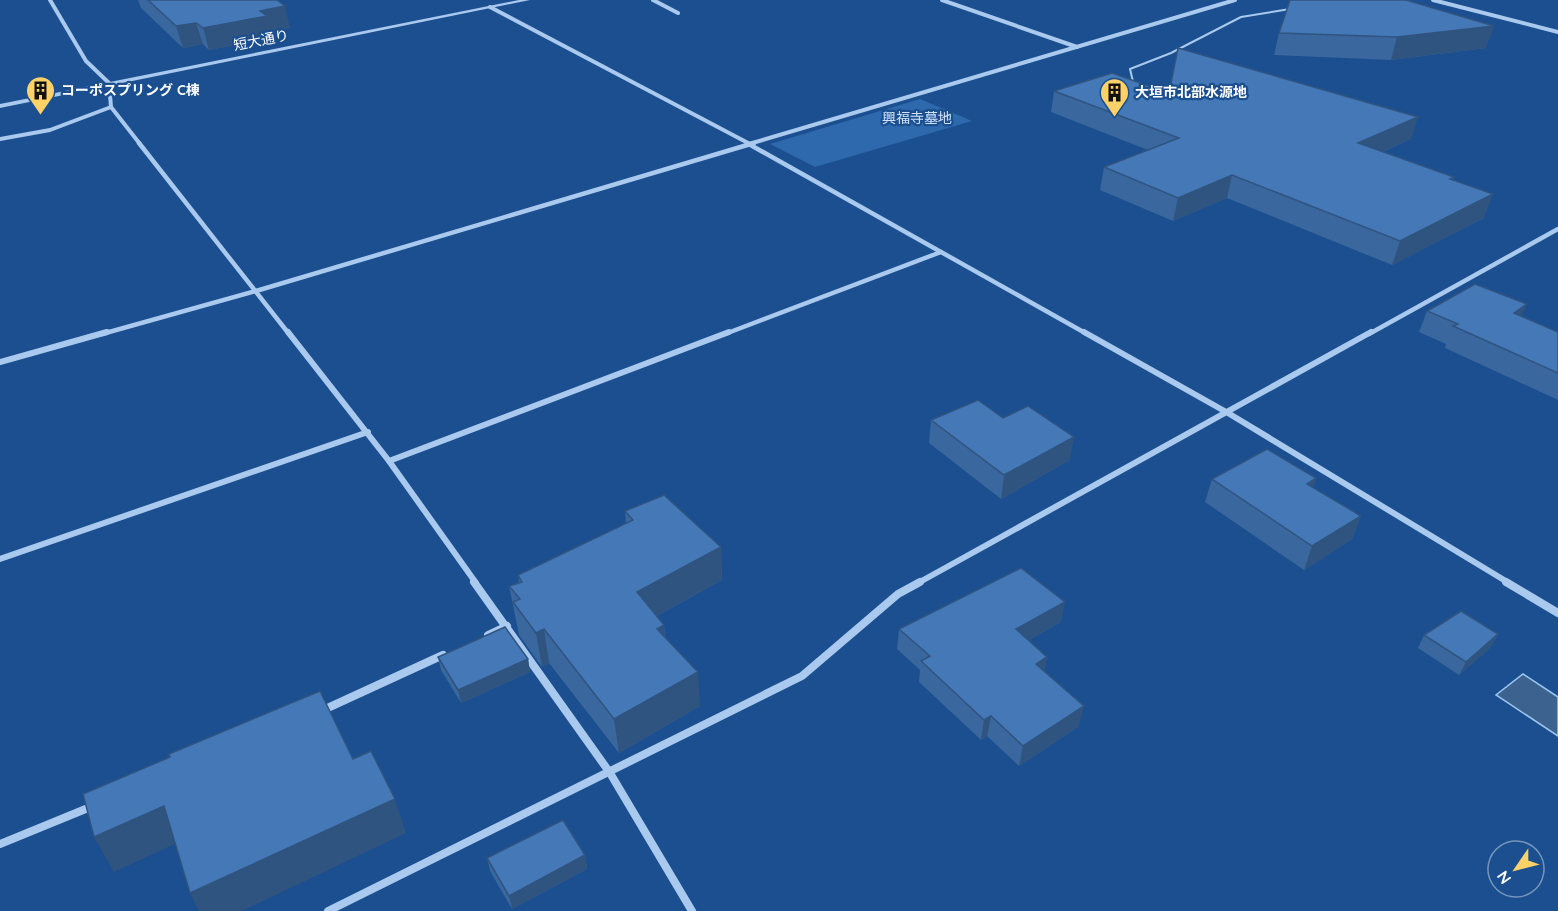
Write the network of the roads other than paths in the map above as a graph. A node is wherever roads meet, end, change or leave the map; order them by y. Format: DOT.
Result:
graph roads {
  1 [pos="50,0"];
  2 [pos="527,0"];
  3 [pos="652,0"];
  4 [pos="942,0"];
  5 [pos="1235,0"];
  6 [pos="1434,0"];
  7 [pos="490,8"];
  8 [pos="1296,8"];
  9 [pos="678,13"];
  10 [pos="1558,32"];
  11 [pos="1078,47"];
  12 [pos="109,83"];
  13 [pos="1135,91"];
  14 [pos="0,106"];
  15 [pos="111,107"];
  16 [pos="0,139"];
  17 [pos="751,145"];
  18 [pos="1558,229"];
  19 [pos="941,252"];
  20 [pos="256,291"];
  21 [pos="0,362"];
  22 [pos="1228,413"];
  23 [pos="368,432"];
  24 [pos="389,461"];
  25 [pos="0,559"];
  26 [pos="1558,613"];
  27 [pos="507,627"];
  28 [pos="474,641"];
  29 [pos="453,651"];
  30 [pos="314,714"];
  31 [pos="610,773"];
  32 [pos="97,804"];
  33 [pos="0,844"];
  34 [pos="328,911"];
  35 [pos="692,911"];
  1 -- 12 [label="street"];
  2 -- 7 [label="street, 短大通り"];
  3 -- 9 [label="street"];
  4 -- 11 [label="street"];
  5 -- 11 [label="street"];
  6 -- 10 [label="street"];
  7 -- 12 [label="street, 短大通り"];
  7 -- 17 [label="street"];
  8 -- 13 [label="lane"];
  11 -- 17 [label="street"];
  12 -- 14 [label="street, 短大通り"];
  12 -- 15 [label="street"];
  15 -- 16 [label="street"];
  15 -- 20 [label="street"];
  17 -- 19 [label="street"];
  17 -- 20 [label="street"];
  18 -- 22 [label="street"];
  19 -- 22 [label="street"];
  19 -- 24 [label="street"];
  20 -- 21 [label="street"];
  20 -- 23 [label="street"];
  22 -- 26 [label="street"];
  22 -- 31 [label="street"];
  23 -- 24 [label="street"];
  23 -- 25 [label="street"];
  24 -- 27 [label="street"];
  27 -- 28 [label="street"];
  27 -- 31 [label="street"];
  29 -- 30 [label="street"];
  31 -- 34 [label="street"];
  31 -- 35 [label="street"];
  32 -- 33 [label="street"];
}
